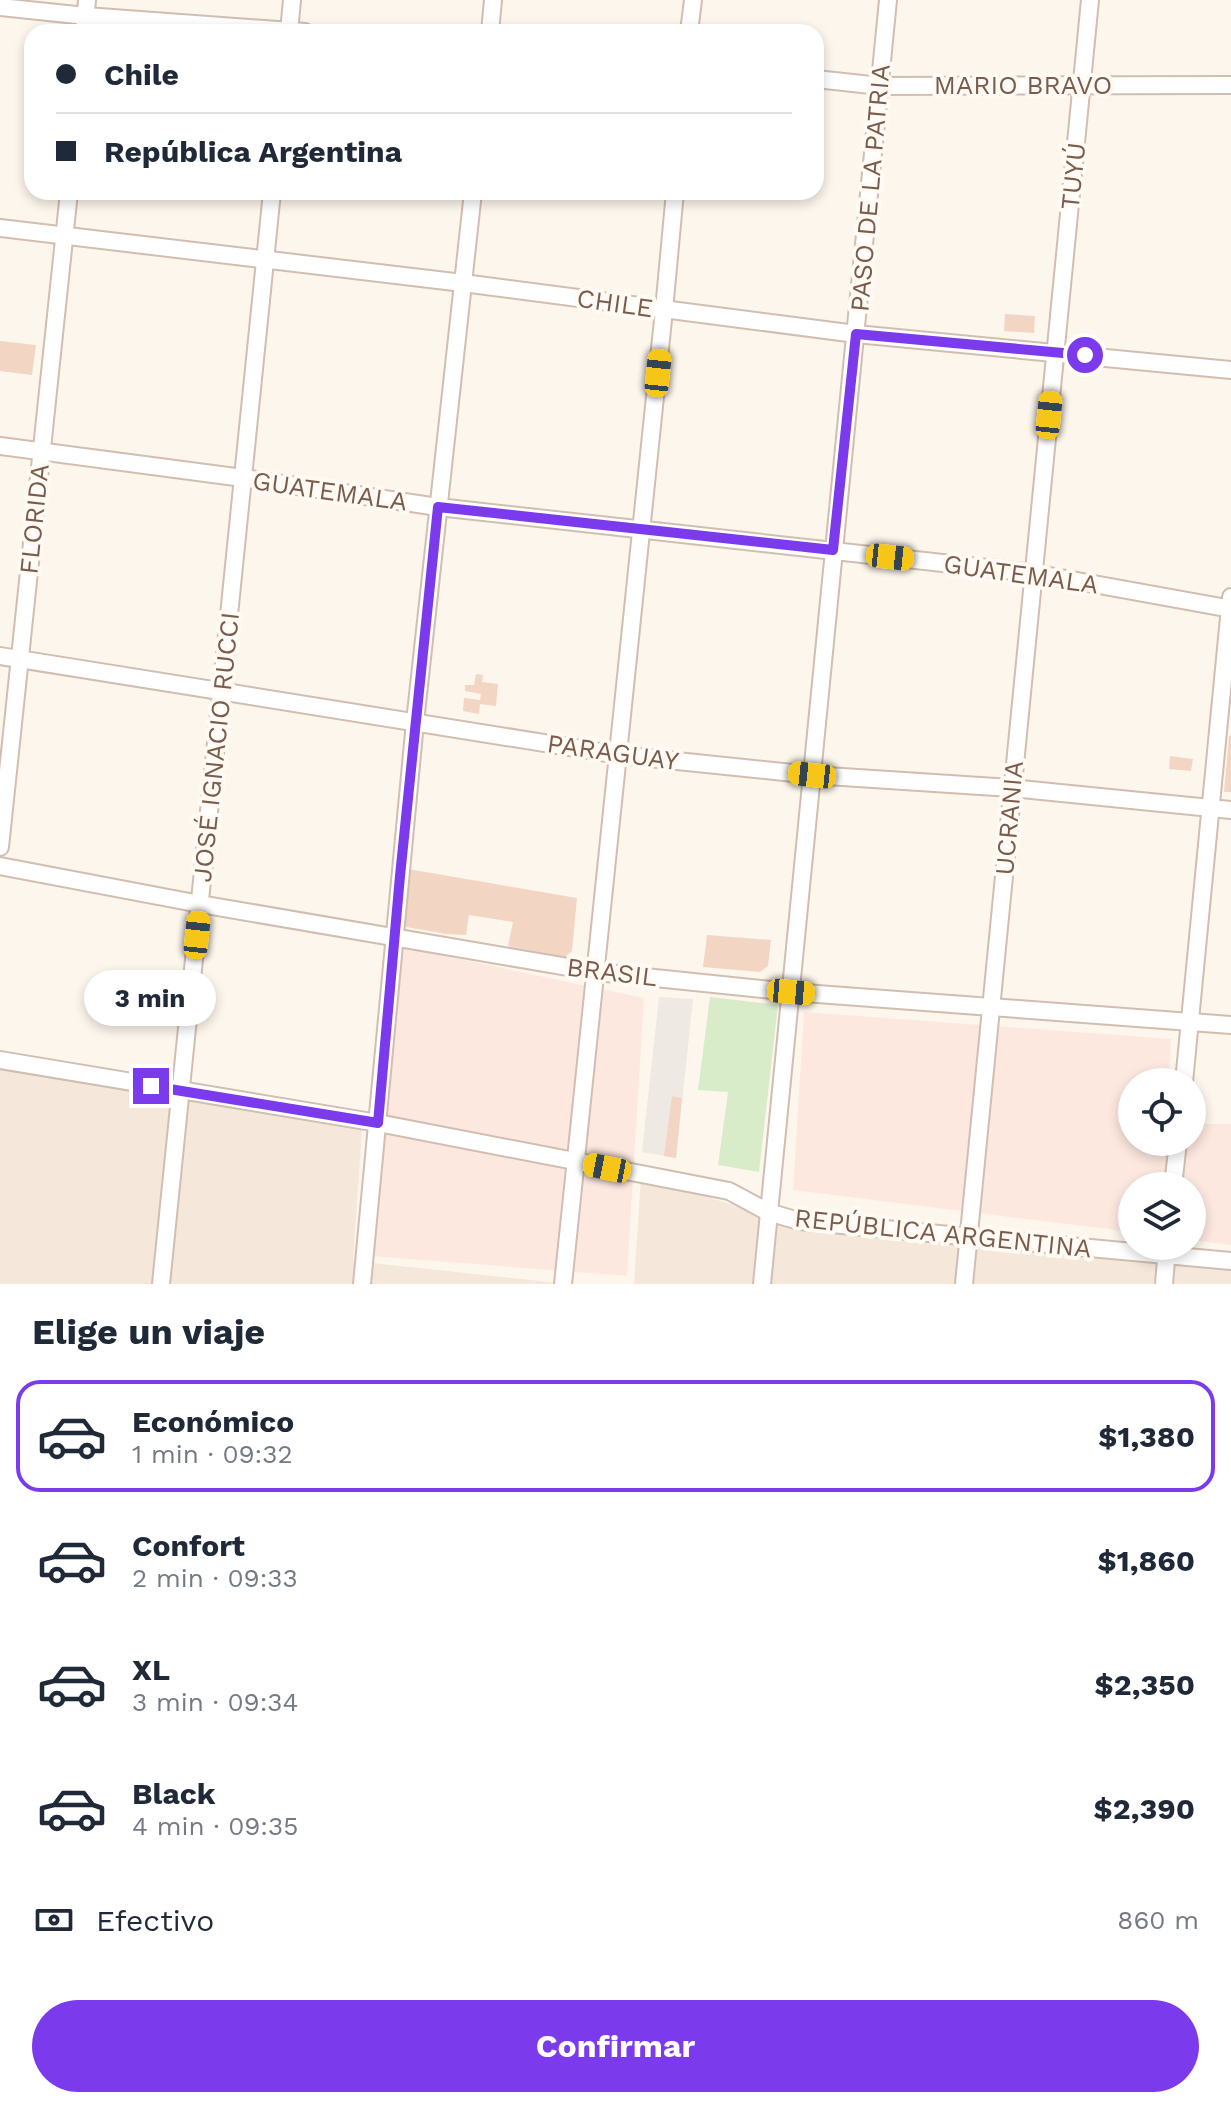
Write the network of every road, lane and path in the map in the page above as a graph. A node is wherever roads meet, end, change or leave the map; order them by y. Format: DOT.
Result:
graph roads {
  1 [pos="292,0"];
  2 [pos="493,0"];
  3 [pos="693,0"];
  4 [pos="888,0"];
  5 [pos="1090,0"];
  6 [pos="0,7"];
  7 [pos="86,16"];
  8 [pos="197,24"];
  9 [pos="294,24"];
  10 [pos="491,24"];
  11 [pos="690,24"];
  12 [pos="824,80"];
  13 [pos="1082,84"];
  14 [pos="1231,85"];
  15 [pos="880,86"];
  16 [pos="68,200"];
  17 [pos="271,200"];
  18 [pos="472,200"];
  19 [pos="674,200"];
  20 [pos="0,228"];
  21 [pos="65,236"];
  22 [pos="265,258"];
  23 [pos="463,283"];
  24 [pos="664,310"];
  25 [pos="856,334"];
  26 [pos="1055,352"];
  27 [pos="1231,370"];
  28 [pos="0,446"];
  29 [pos="41,452"];
  30 [pos="243,478"];
  31 [pos="438,507"];
  32 [pos="641,531"];
  33 [pos="833,550"];
  34 [pos="1033,573"];
  35 [pos="1231,605"];
  36 [pos="0,656"];
  37 [pos="19,660"];
  38 [pos="221,692"];
  39 [pos="415,722"];
  40 [pos="619,755"];
  41 [pos="812,775"];
  42 [pos="1011,788"];
  43 [pos="1211,809"];
  44 [pos="1231,810"];
  45 [pos="0,847"];
  46 [pos="0,866"];
  47 [pos="200,904"];
  48 [pos="394,938"];
  49 [pos="597,972"];
  50 [pos="791,992"];
  51 [pos="992,1009"];
  52 [pos="1190,1023"];
  53 [pos="1231,1025"];
  54 [pos="0,1060"];
  55 [pos="1185,1068"];
  56 [pos="181,1091"];
  57 [pos="378,1123"];
  58 [pos="577,1162"];
  59 [pos="768,1212"];
  60 [pos="968,1237"];
  61 [pos="1118,1248"];
  62 [pos="1206,1257"];
  63 [pos="1166,1260"];
  64 [pos="1231,1261"];
  65 [pos="161,1284"];
  66 [pos="362,1284"];
  67 [pos="563,1284"];
  68 [pos="762,1284"];
  69 [pos="964,1284"];
  70 [pos="1164,1284"];
  1 -- 9 [label="street"];
  2 -- 10 [label="street"];
  3 -- 11 [label="street"];
  4 -- 15 [label="street, PASO DE LA PATRIA"];
  5 -- 13 [label="street, TUYÚ"];
  6 -- 7 [label="street"];
  7 -- 8 [label="street"];
  12 -- 15 [label="street, MARIO BRAVO"];
  13 -- 14 [label="street, MARIO BRAVO"];
  13 -- 15 [label="street, MARIO BRAVO"];
  13 -- 26 [label="street, TUYÚ"];
  15 -- 25 [label="street, PASO DE LA PATRIA"];
  16 -- 21 [label="street, FLORIDA"];
  17 -- 22 [label="street, JOSÉ IGNACIO RUCCI"];
  18 -- 23 [label="street"];
  19 -- 24 [label="street"];
  20 -- 21 [label="street, CHILE"];
  21 -- 22 [label="street, CHILE"];
  21 -- 29 [label="street, FLORIDA"];
  22 -- 23 [label="street, CHILE"];
  22 -- 30 [label="street, JOSÉ IGNACIO RUCCI"];
  23 -- 24 [label="street, CHILE"];
  23 -- 31 [label="street"];
  24 -- 25 [label="street, CHILE"];
  24 -- 32 [label="street"];
  25 -- 26 [label="street, CHILE"];
  25 -- 33 [label="street, PASO DE LA PATRIA"];
  26 -- 27 [label="street, CHILE"];
  26 -- 34 [label="street, UCRANIA"];
  28 -- 29 [label="street, GUATEMALA"];
  29 -- 30 [label="street, GUATEMALA"];
  29 -- 37 [label="street, FLORIDA"];
  30 -- 31 [label="street, GUATEMALA"];
  30 -- 38 [label="street, JOSÉ IGNACIO RUCCI"];
  31 -- 32 [label="street, GUATEMALA"];
  31 -- 39 [label="street"];
  32 -- 33 [label="street, GUATEMALA"];
  32 -- 40 [label="street"];
  33 -- 34 [label="street, GUATEMALA"];
  33 -- 41 [label="street, PASO DE LA PATRIA"];
  34 -- 35 [label="street, GUATEMALA"];
  34 -- 42 [label="street, UCRANIA"];
  35 -- 43 [label="street"];
  36 -- 37 [label="street, PARAGUAY"];
  37 -- 38 [label="street, PARAGUAY"];
  37 -- 45 [label="street, FLORIDA"];
  38 -- 39 [label="street, PARAGUAY"];
  38 -- 47 [label="street, JOSÉ IGNACIO RUCCI"];
  39 -- 40 [label="street, PARAGUAY"];
  39 -- 48 [label="street"];
  40 -- 41 [label="street, PARAGUAY"];
  40 -- 49 [label="street"];
  41 -- 42 [label="street, PARAGUAY"];
  41 -- 50 [label="street, PASO DE LA PATRIA"];
  42 -- 43 [label="street, PARAGUAY"];
  42 -- 51 [label="street, UCRANIA"];
  43 -- 44 [label="street, PARAGUAY"];
  43 -- 52 [label="street"];
  46 -- 47 [label="street, BRASIL"];
  47 -- 48 [label="street, BRASIL"];
  47 -- 56 [label="street, JOSÉ IGNACIO RUCCI"];
  48 -- 49 [label="street, BRASIL"];
  48 -- 57 [label="street"];
  49 -- 50 [label="street, BRASIL"];
  49 -- 58 [label="street"];
  50 -- 51 [label="street, BRASIL"];
  50 -- 59 [label="street, PASO DE LA PATRIA"];
  51 -- 52 [label="street, BRASIL"];
  51 -- 60 [label="street, UCRANIA"];
  52 -- 53 [label="street, BRASIL"];
  52 -- 55 [label="street"];
  54 -- 56 [label="street, REPÚBLICA ARGENTINA"];
  56 -- 57 [label="street, REPÚBLICA ARGENTINA"];
  56 -- 65 [label="street, JOSÉ IGNACIO RUCCI"];
  57 -- 58 [label="street, REPÚBLICA ARGENTINA"];
  57 -- 66 [label="street"];
  58 -- 59 [label="street, REPÚBLICA ARGENTINA"];
  58 -- 67 [label="street"];
  59 -- 60 [label="street, REPÚBLICA ARGENTINA"];
  59 -- 68 [label="street, PASO DE LA PATRIA"];
  60 -- 61 [label="street, REPÚBLICA ARGENTINA"];
  60 -- 69 [label="street, UCRANIA"];
  62 -- 64 [label="street, REPÚBLICA ARGENTINA"];
  63 -- 70 [label="street"];
}
